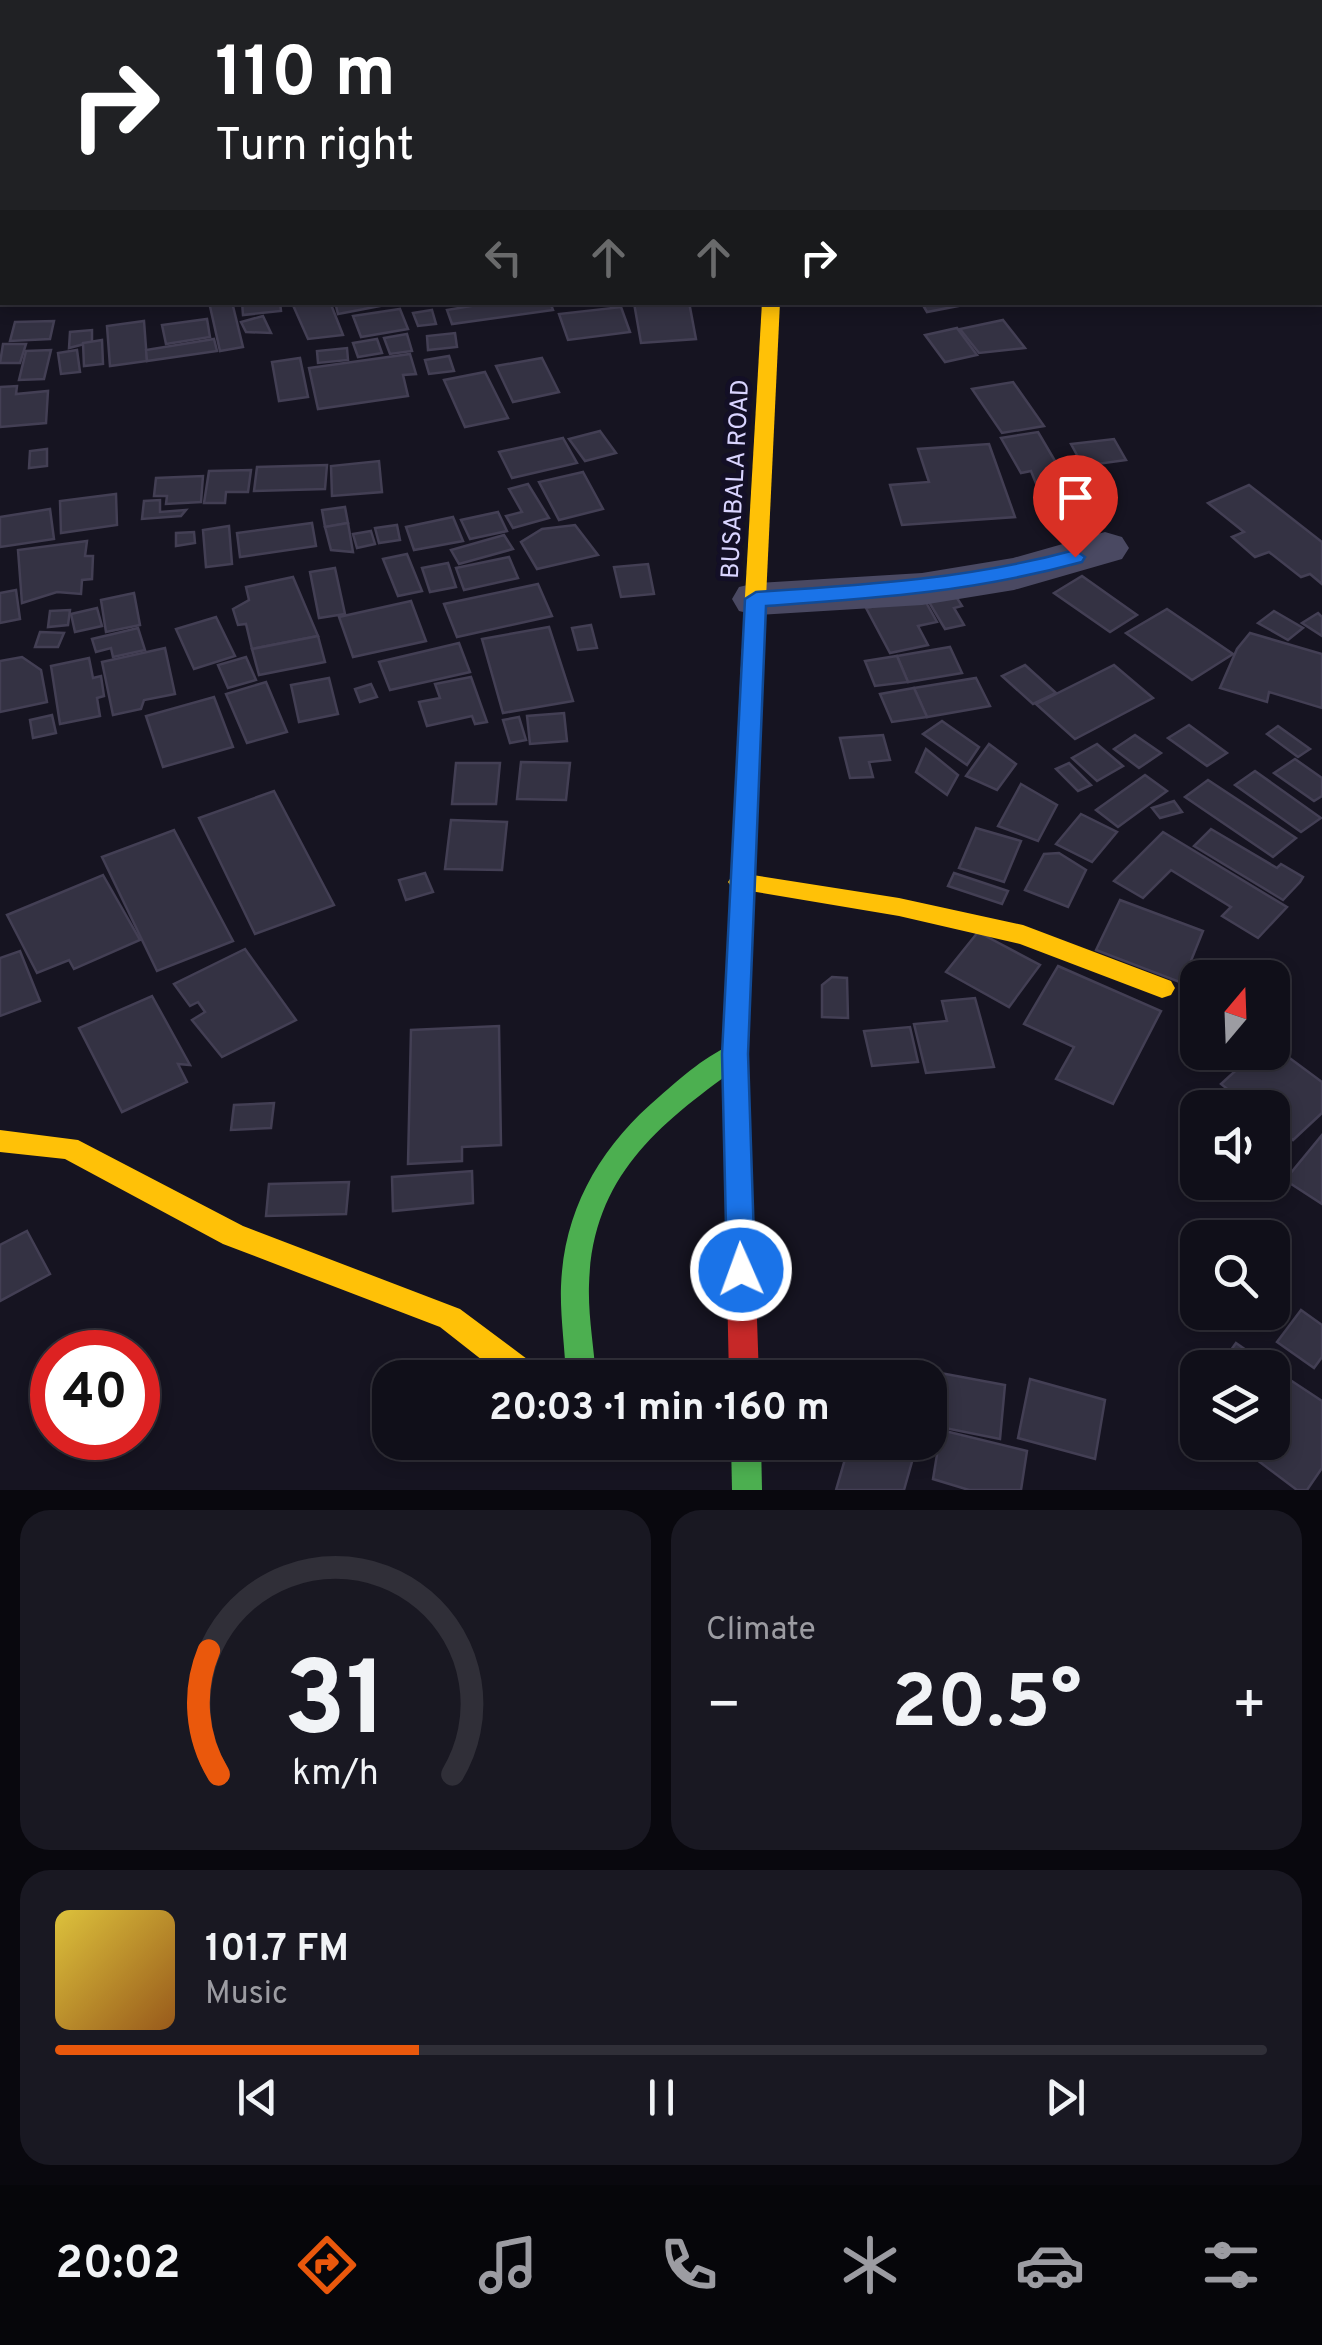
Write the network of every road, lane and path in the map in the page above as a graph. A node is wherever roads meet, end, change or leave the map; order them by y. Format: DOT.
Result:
graph roads {
  1 [pos="771,305"];
  2 [pos="1106,548"];
  3 [pos="756,599"];
  4 [pos="740,882"];
  5 [pos="1162,988"];
  6 [pos="735,1054"];
  7 [pos="0,1141"];
  8 [pos="505,1360"];
  9 [pos="580,1360"];
  10 [pos="744,1360"];
  11 [pos="746,1460"];
  12 [pos="747,1490"];
  1 -- 3 [label="street, BUSABALA ROAD"];
  2 -- 3 [label="street"];
  3 -- 4 [label="street, BUSABALA ROAD"];
  4 -- 5 [label="street"];
  4 -- 6 [label="street, BUSABALA ROAD"];
  6 -- 9 [label="street"];
  6 -- 10 [label="street, BUSABALA ROAD"];
  7 -- 8 [label="street"];
  11 -- 12 [label="street"];
}
